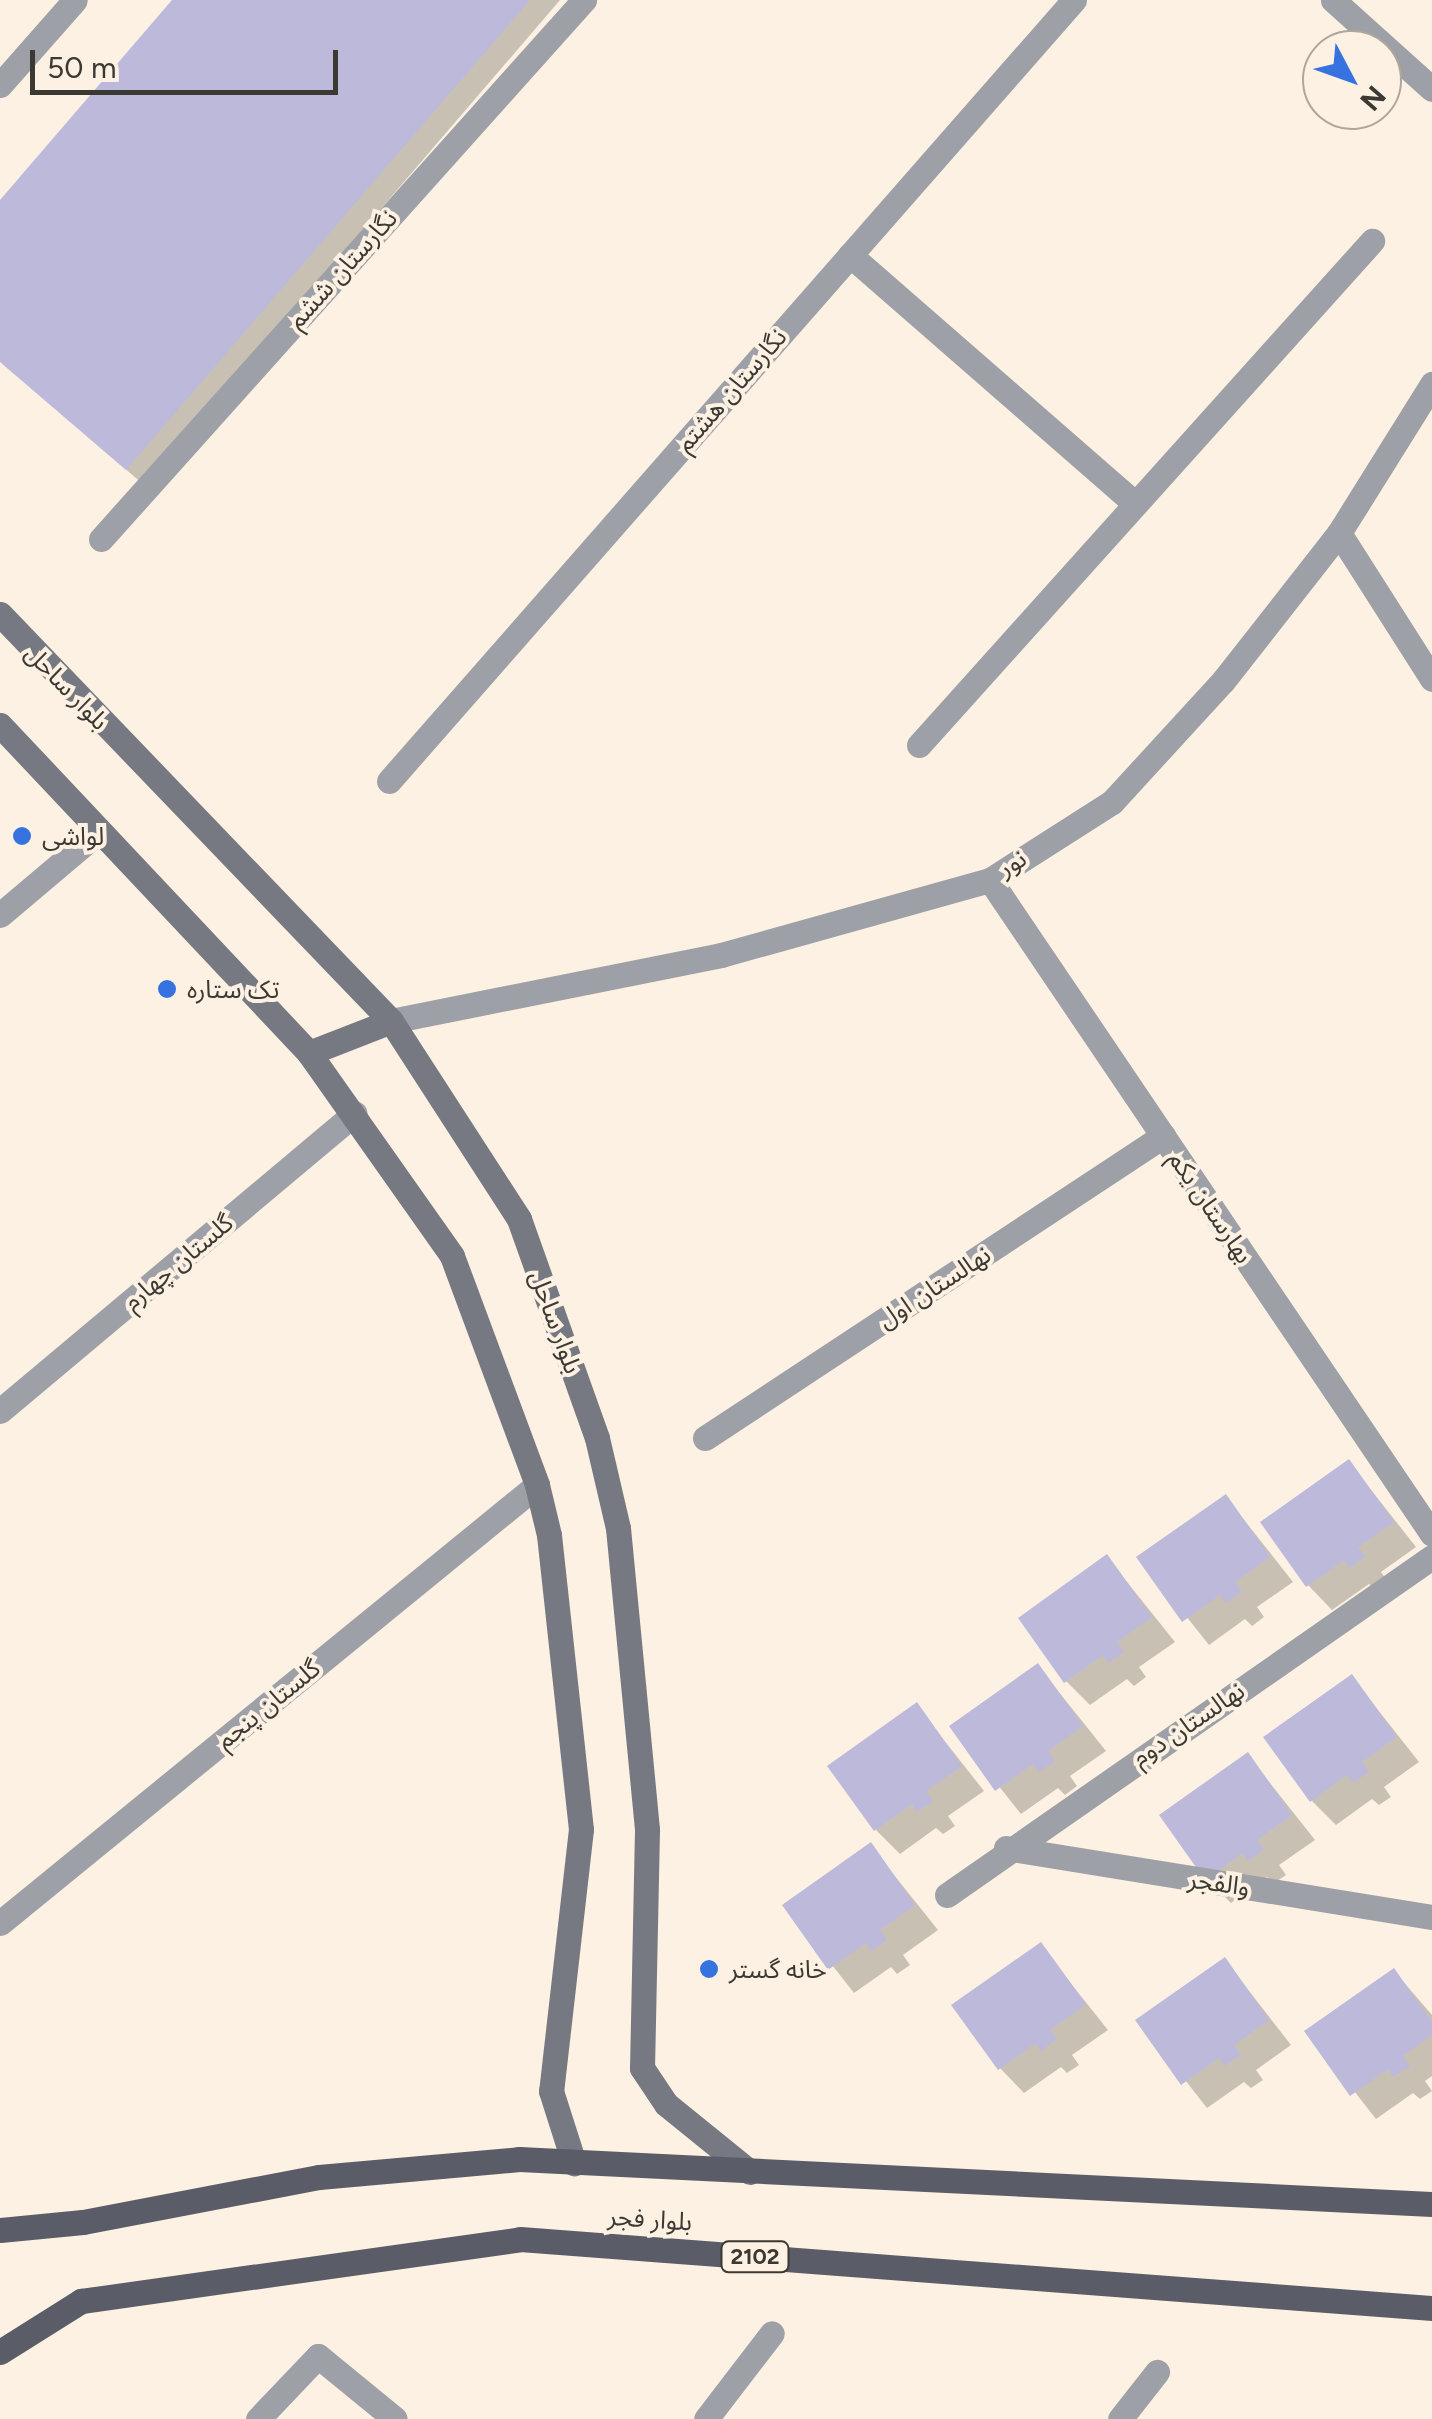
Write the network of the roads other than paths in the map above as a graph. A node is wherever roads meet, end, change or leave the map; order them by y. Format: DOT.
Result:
graph roads {
  1 [pos="75,0"];
  2 [pos="584,0"];
  3 [pos="1074,0"];
  4 [pos="1333,0"];
  5 [pos="0,85"];
  6 [pos="1432,89"];
  7 [pos="1372,240"];
  8 [pos="850,255"];
  9 [pos="1432,384"];
  10 [pos="1135,504"];
  11 [pos="1339,533"];
  12 [pos="101,539"];
  13 [pos="0,614"];
  14 [pos="1432,680"];
  15 [pos="0,726"];
  16 [pos="919,745"];
  17 [pos="390,780"];
  18 [pos="97,833"];
  19 [pos="990,880"];
  20 [pos="0,915"];
  21 [pos="392,1021"];
  22 [pos="309,1052"];
  23 [pos="355,1113"];
  24 [pos="1163,1136"];
  25 [pos="0,1411"];
  26 [pos="705,1438"];
  27 [pos="537,1484"];
  28 [pos="1432,1534"];
  29 [pos="1432,1557"];
  30 [pos="1006,1848"];
  31 [pos="947,1895"];
  32 [pos="1432,1917"];
  33 [pos="0,1923"];
  34 [pos="574,2162"];
  35 [pos="750,2172"];
  36 [pos="1432,2204"];
  37 [pos="0,2230"];
  38 [pos="1432,2308"];
  39 [pos="772,2333"];
  40 [pos="0,2352"];
  41 [pos="1157,2372"];
  42 [pos="258,2419"];
  43 [pos="395,2419"];
  44 [pos="706,2419"];
  45 [pos="1120,2419"];
  1 -- 5 [label="street"];
  2 -- 12 [label="street, نگارستان ششم"];
  3 -- 8 [label="street, نگارستان هشتم"];
  4 -- 6 [label="street"];
  7 -- 10 [label="street"];
  8 -- 10 [label="street"];
  8 -- 17 [label="street, نگارستان هشتم"];
  9 -- 11 [label="street, نور"];
  10 -- 16 [label="street"];
  11 -- 14 [label="street"];
  11 -- 19 [label="street, نور"];
  13 -- 21 [label="main road, بلوار ساحل"];
  15 -- 18 [label="main road"];
  18 -- 20 [label="street"];
  18 -- 22 [label="main road"];
  19 -- 21 [label="street, نور"];
  19 -- 24 [label="street, بهارستان یکم"];
  21 -- 22 [label="main road"];
  21 -- 35 [label="main road, بلوار ساحل"];
  22 -- 23 [label="main road"];
  23 -- 25 [label="street, گلستان چهارم"];
  23 -- 27 [label="main road"];
  24 -- 26 [label="street, نهالستان اول"];
  24 -- 28 [label="street, بهارستان یکم"];
  27 -- 33 [label="street, گلستان پنجم"];
  27 -- 34 [label="main road"];
  29 -- 30 [label="street, نهالستان دوم"];
  30 -- 31 [label="street, نهالستان دوم"];
  30 -- 32 [label="street, والفجر"];
  34 -- 35 [label="main road, بلوار فجر"];
  34 -- 37 [label="main road, بلوار فجر"];
  35 -- 36 [label="main road, بلوار فجر"];
  38 -- 40 [label="main road, بلوار فجر / 2102"];
  39 -- 44 [label="street"];
  41 -- 45 [label="street"];
  42 -- 43 [label="street"];
}
